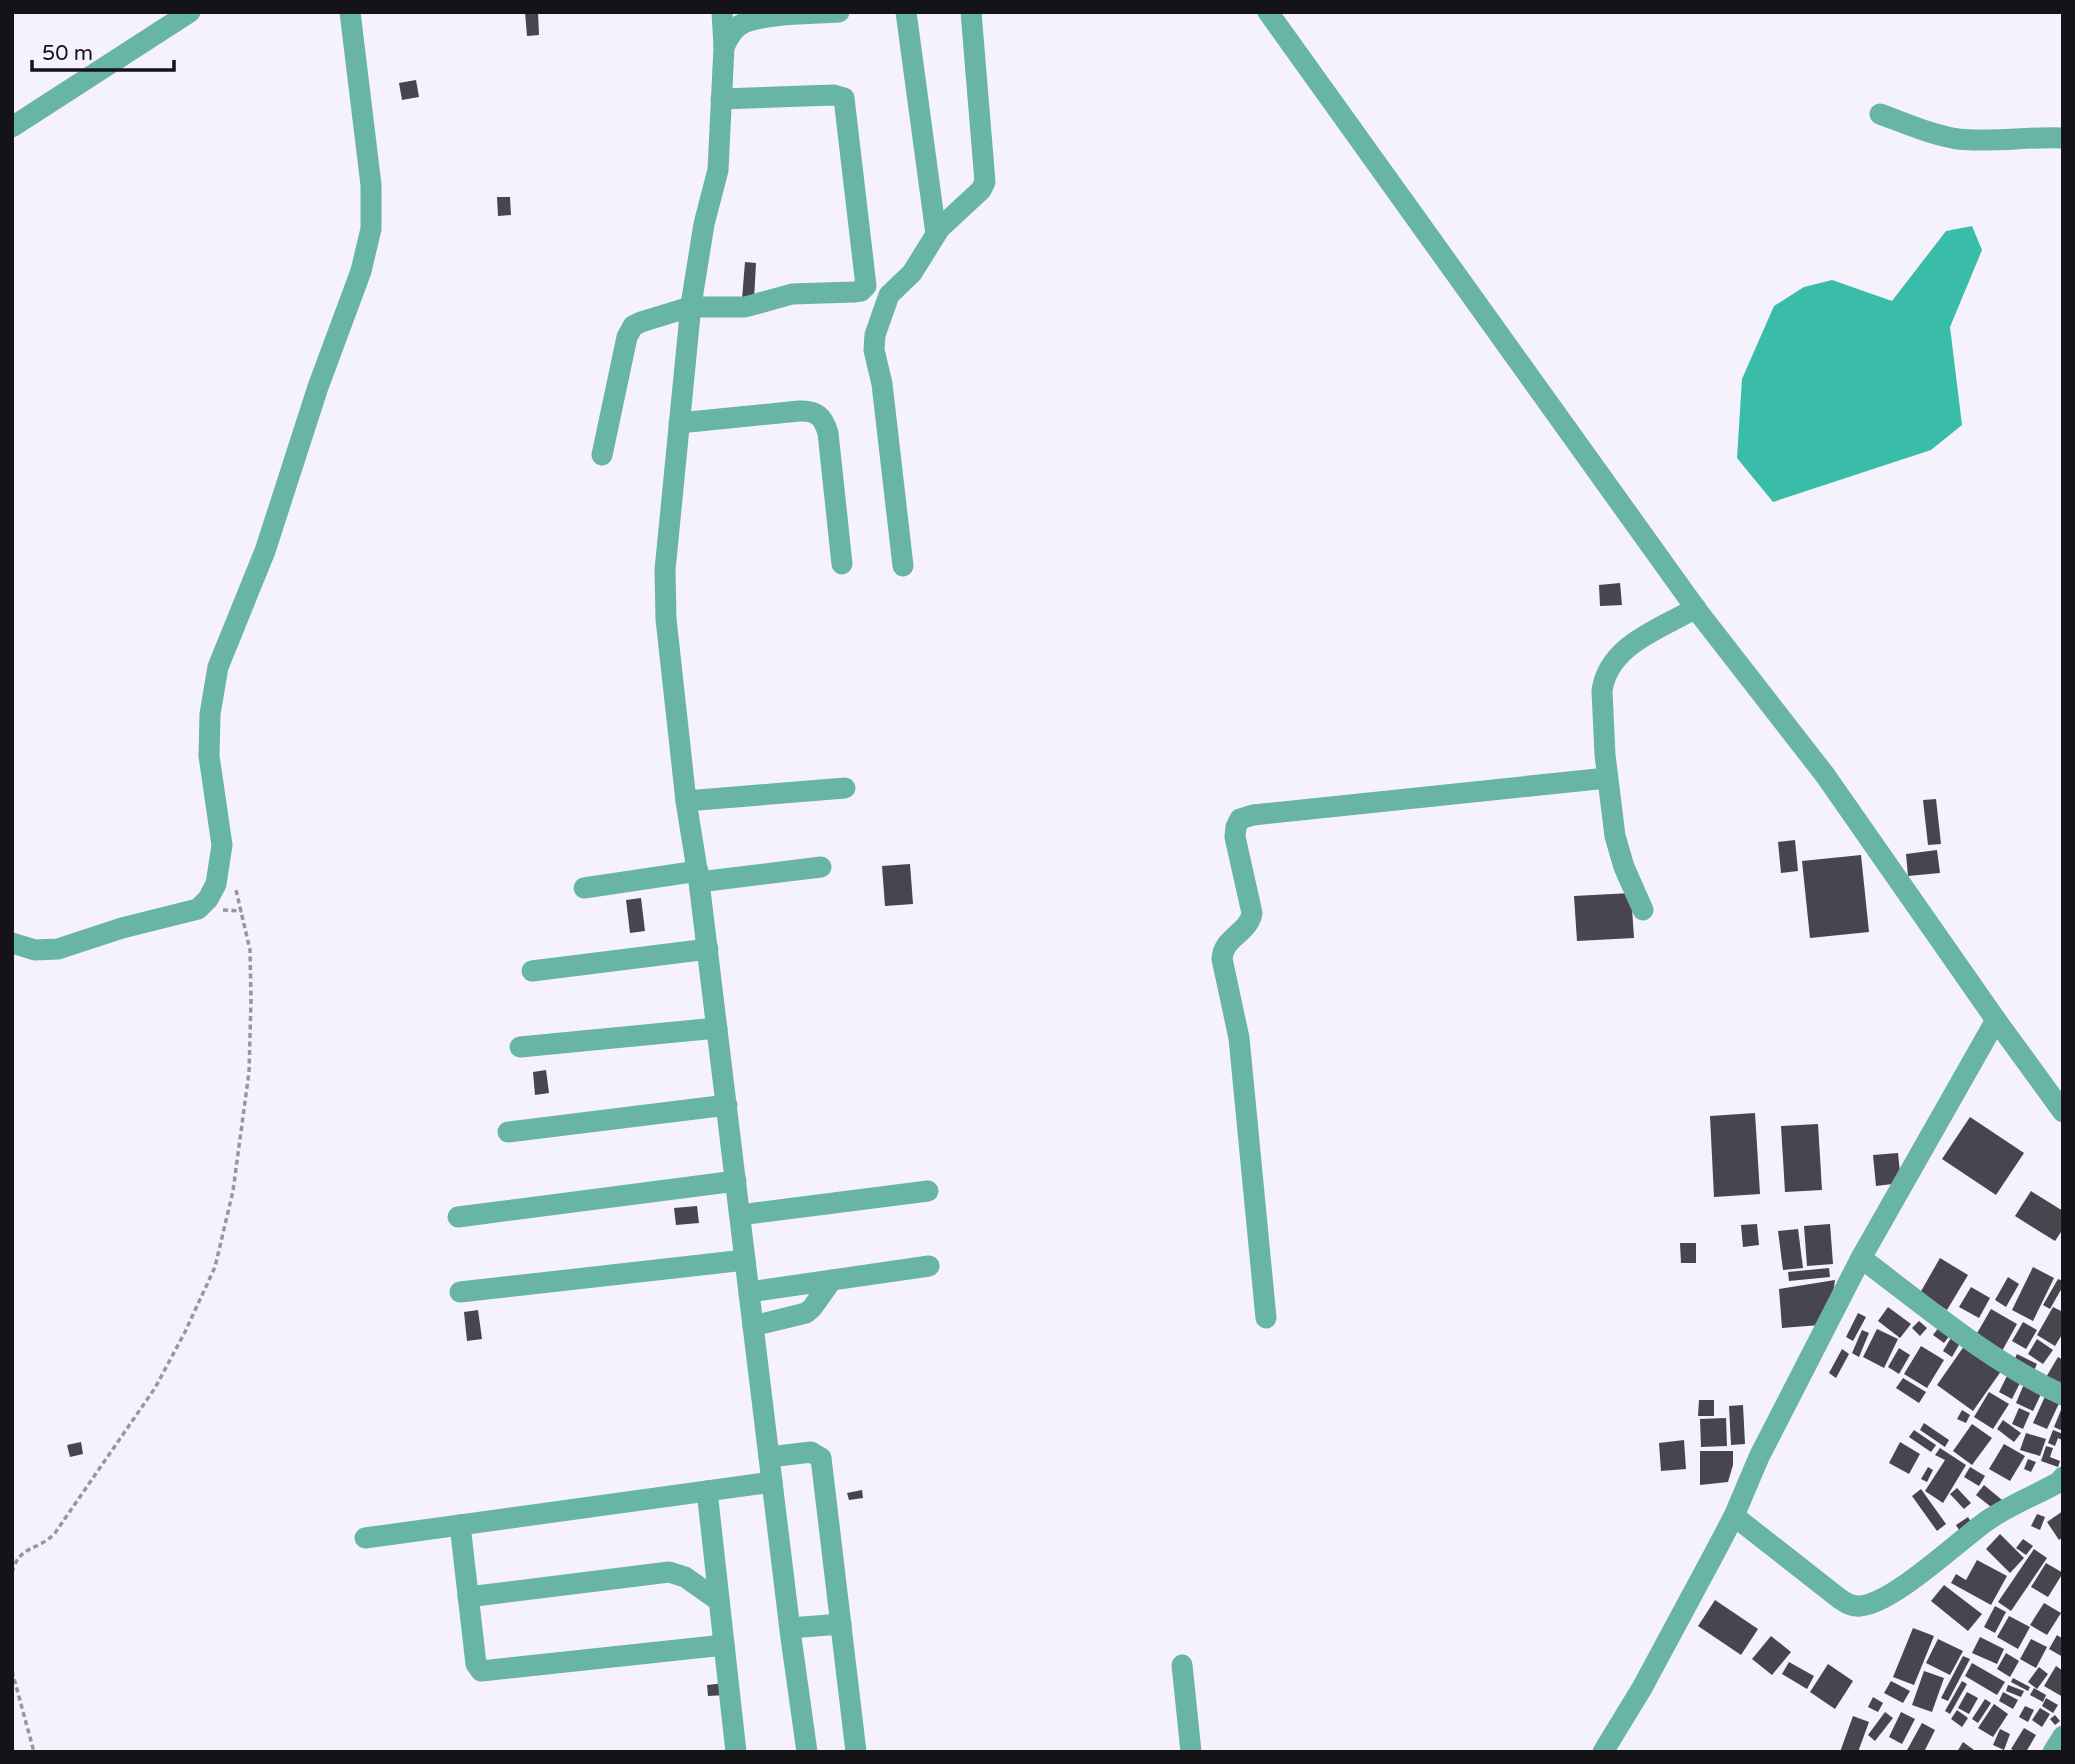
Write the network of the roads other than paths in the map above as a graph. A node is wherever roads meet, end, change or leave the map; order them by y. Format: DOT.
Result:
graph roads {
  1 [pos="190,12"];
  2 [pos="350,12"];
  3 [pos="722,12"];
  4 [pos="839,12"];
  5 [pos="906,12"];
  6 [pos="971,12"];
  7 [pos="1268,12"];
  8 [pos="724,47"];
  9 [pos="721,99"];
  10 [pos="1880,114"];
  11 [pos="12,127"];
  12 [pos="2063,138"];
  13 [pos="936,234"];
  14 [pos="690,307"];
  15 [pos="679,424"];
  16 [pos="602,456"];
  17 [pos="842,564"];
  18 [pos="902,566"];
  19 [pos="1696,608"];
  20 [pos="1607,778"];
  21 [pos="845,788"];
  22 [pos="686,801"];
  23 [pos="821,867"];
  24 [pos="699,877"];
  25 [pos="584,888"];
  26 [pos="1643,910"];
  27 [pos="12,943"];
  28 [pos="708,949"];
  29 [pos="532,971"];
  30 [pos="1996,1020"];
  31 [pos="717,1028"];
  32 [pos="520,1047"];
  33 [pos="727,1105"];
  34 [pos="2063,1112"];
  35 [pos="508,1132"];
  36 [pos="736,1181"];
  37 [pos="928,1191"];
  38 [pos="740,1215"];
  39 [pos="458,1217"];
  40 [pos="1861,1258"];
  41 [pos="745,1260"];
  42 [pos="929,1266"];
  43 [pos="832,1280"];
  44 [pos="460,1292"];
  45 [pos="749,1292"];
  46 [pos="1266,1318"];
  47 [pos="753,1326"];
  48 [pos="2063,1395"];
  49 [pos="769,1457"];
  50 [pos="2062,1480"];
  51 [pos="772,1482"];
  52 [pos="707,1491"];
  53 [pos="1734,1516"];
  54 [pos="460,1525"];
  55 [pos="365,1538"];
  56 [pos="468,1597"];
  57 [pos="719,1601"];
  58 [pos="841,1624"];
  59 [pos="790,1628"];
  60 [pos="724,1645"];
  61 [pos="1182,1665"];
  62 [pos="2063,1736"];
  63 [pos="736,1752"];
  64 [pos="807,1752"];
  65 [pos="856,1752"];
  66 [pos="1191,1752"];
  67 [pos="1603,1752"];
  68 [pos="2053,1752"];
  1 -- 11 [label="street"];
  2 -- 27 [label="street"];
  3 -- 8 [label="street"];
  4 -- 8 [label="street"];
  5 -- 13 [label="street"];
  6 -- 13 [label="street"];
  7 -- 19 [label="street"];
  8 -- 9 [label="street"];
  9 -- 14 [label="street"];
  9 -- 14 [label="street"];
  10 -- 12 [label="street"];
  13 -- 18 [label="street"];
  14 -- 15 [label="street"];
  14 -- 16 [label="street"];
  15 -- 17 [label="street"];
  15 -- 22 [label="street"];
  19 -- 20 [label="street"];
  19 -- 30 [label="street"];
  20 -- 26 [label="street"];
  20 -- 46 [label="street"];
  21 -- 22 [label="street"];
  22 -- 24 [label="street"];
  23 -- 24 [label="street"];
  24 -- 25 [label="street"];
  24 -- 28 [label="street"];
  28 -- 29 [label="street"];
  28 -- 31 [label="street"];
  30 -- 34 [label="street"];
  30 -- 40 [label="street"];
  31 -- 32 [label="street"];
  31 -- 33 [label="street"];
  33 -- 35 [label="street"];
  33 -- 36 [label="street"];
  36 -- 38 [label="street"];
  36 -- 39 [label="street"];
  37 -- 38 [label="street"];
  38 -- 41 [label="street"];
  40 -- 48 [label="street"];
  40 -- 53 [label="street"];
  41 -- 44 [label="street"];
  41 -- 45 [label="street"];
  42 -- 43 [label="street"];
  43 -- 45 [label="street"];
  43 -- 47 [label="street"];
  45 -- 47 [label="street"];
  47 -- 49 [label="street"];
  49 -- 51 [label="street"];
  49 -- 58 [label="street"];
  50 -- 53 [label="street"];
  51 -- 52 [label="street"];
  51 -- 59 [label="street"];
  52 -- 54 [label="street"];
  52 -- 57 [label="street"];
  53 -- 67 [label="street"];
  54 -- 55 [label="street"];
  54 -- 56 [label="street"];
  56 -- 57 [label="street"];
  56 -- 60 [label="street"];
  57 -- 60 [label="street"];
  58 -- 59 [label="street"];
  58 -- 65 [label="street"];
  59 -- 64 [label="street"];
  60 -- 63 [label="street"];
  61 -- 66 [label="street"];
  62 -- 68 [label="street"];
}
